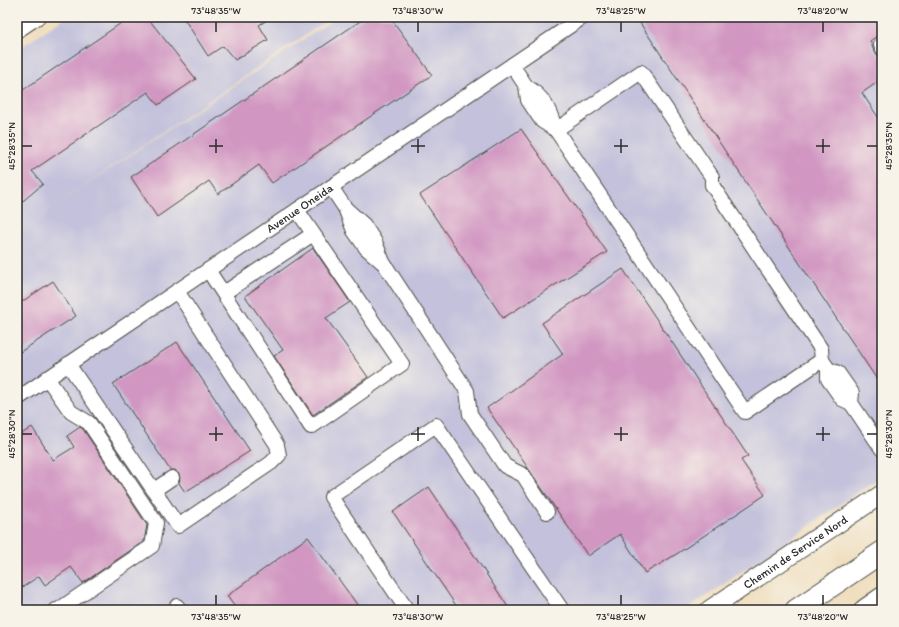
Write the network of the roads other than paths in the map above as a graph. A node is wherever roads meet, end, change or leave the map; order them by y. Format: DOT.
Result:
graph roads {
  1 [pos="38,17"];
  2 [pos="583,17"];
  3 [pos="17,31"];
  4 [pos="512,65"];
  5 [pos="556,130"];
  6 [pos="331,187"];
  7 [pos="297,210"];
  8 [pos="313,234"];
  9 [pos="208,270"];
  10 [pos="177,291"];
  11 [pos="224,293"];
  12 [pos="68,364"];
  13 [pos="825,365"];
  14 [pos="47,378"];
  15 [pos="17,399"];
  16 [pos="882,449"];
  17 [pos="172,478"];
  18 [pos="154,490"];
  19 [pos="882,494"];
  20 [pos="547,512"];
  21 [pos="882,552"];
  22 [pos="882,598"];
  23 [pos="56,610"];
  24 [pos="407,610"];
  25 [pos="562,610"];
  26 [pos="709,610"];
  27 [pos="796,610"];
  28 [pos="865,610"];
  1 -- 3 [label="street"];
  2 -- 4 [label="street, Avenue Oneida"];
  4 -- 5 [label="street"];
  4 -- 6 [label="street, Avenue Oneida"];
  5 -- 13 [label="street"];
  5 -- 13 [label="street"];
  6 -- 7 [label="street, Avenue Oneida"];
  6 -- 20 [label="street"];
  7 -- 8 [label="street"];
  7 -- 9 [label="street, Avenue Oneida"];
  8 -- 11 [label="street"];
  8 -- 11 [label="street"];
  9 -- 10 [label="street, Avenue Oneida"];
  9 -- 11 [label="street"];
  10 -- 12 [label="street, Avenue Oneida"];
  10 -- 18 [label="street"];
  12 -- 14 [label="street, Avenue Oneida"];
  12 -- 18 [label="street"];
  13 -- 16 [label="street"];
  14 -- 15 [label="street, Avenue Oneida"];
  14 -- 23 [label="street"];
  17 -- 18 [label="street"];
  19 -- 26 [label="main road, Chemin de Service Nord"];
  21 -- 27 [label="highway"];
  22 -- 28 [label="highway"];
  24 -- 25 [label="street"];
}
